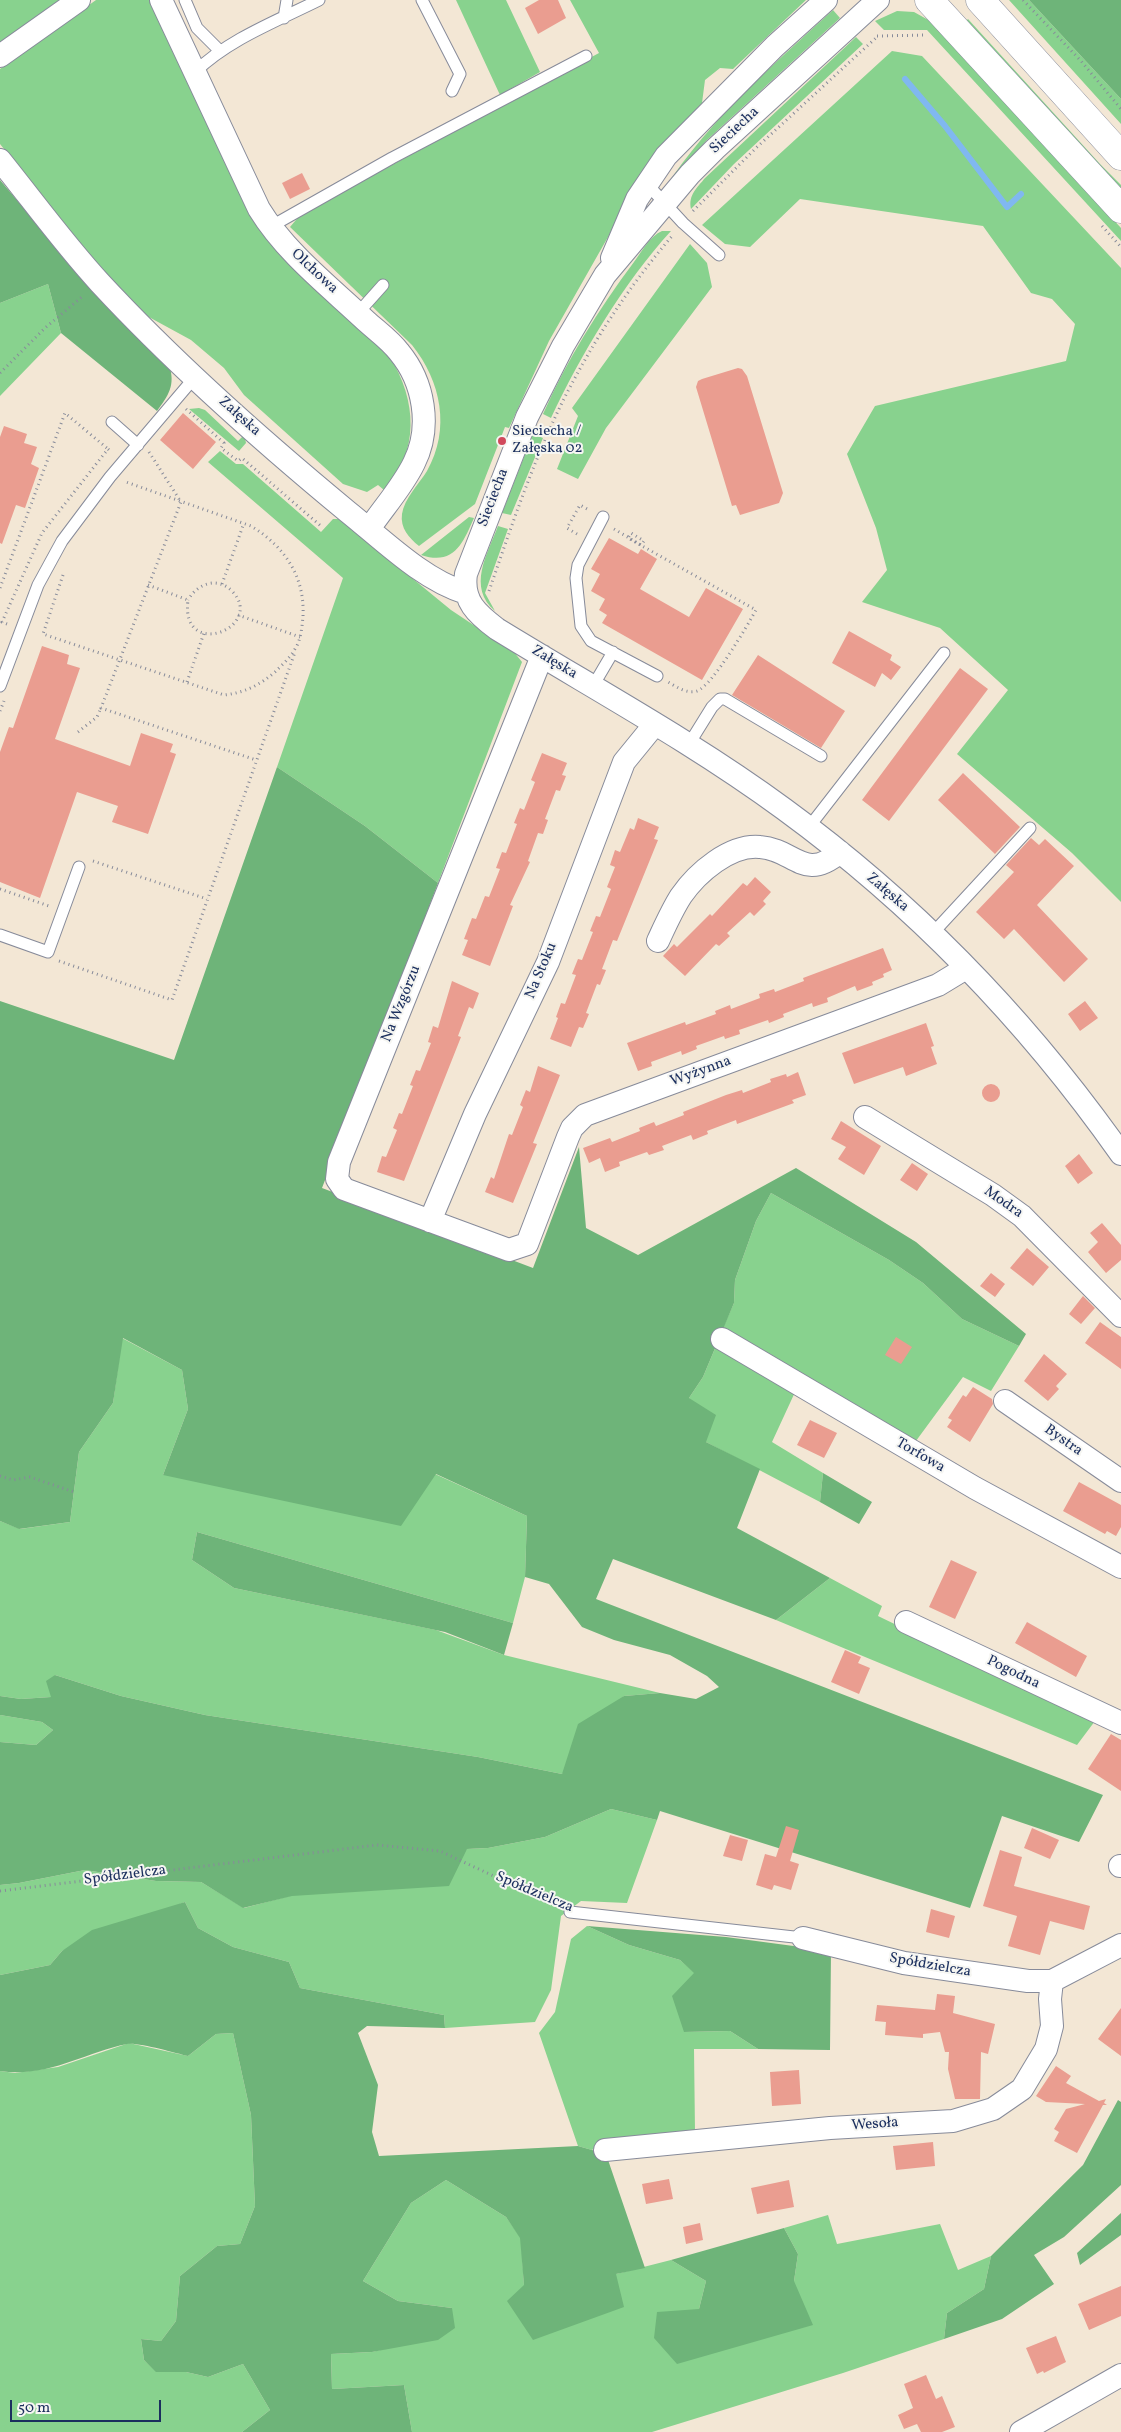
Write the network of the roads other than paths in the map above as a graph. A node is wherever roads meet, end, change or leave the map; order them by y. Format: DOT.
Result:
graph roads {
  1 [pos="79,0"];
  2 [pos="161,0"];
  3 [pos="185,0"];
  4 [pos="287,0"];
  5 [pos="319,0"];
  6 [pos="422,0"];
  7 [pos="826,0"];
  8 [pos="878,0"];
  9 [pos="929,0"];
  10 [pos="980,0"];
  11 [pos="284,18"];
  12 [pos="220,51"];
  13 [pos="0,56"];
  14 [pos="586,56"];
  15 [pos="195,72"];
  16 [pos="452,91"];
  17 [pos="1121,156"];
  18 [pos="0,160"];
  19 [pos="646,184"];
  20 [pos="665,205"];
  21 [pos="1111,217"];
  22 [pos="270,227"];
  23 [pos="719,255"];
  24 [pos="605,275"];
  25 [pos="383,285"];
  26 [pos="358,313"];
  27 [pos="195,377"];
  28 [pos="112,422"];
  29 [pos="140,450"];
  30 [pos="606,522"];
  31 [pos="369,529"];
  32 [pos="466,593"];
  33 [pos="612,652"];
  34 [pos="944,653"];
  35 [pos="542,656"];
  36 [pos="657,676"];
  37 [pos="592,686"];
  38 [pos="3,690"];
  39 [pos="656,724"];
  40 [pos="690,744"];
  41 [pos="821,756"];
  42 [pos="809,828"];
  43 [pos="1030,828"];
  44 [pos="840,852"];
  45 [pos="79,867"];
  46 [pos="932,934"];
  47 [pos="0,935"];
  48 [pos="658,941"];
  49 [pos="966,968"];
  50 [pos="865,1117"];
  51 [pos="1121,1154"];
  52 [pos="430,1221"];
  53 [pos="510,1250"];
  54 [pos="1121,1316"];
  55 [pos="722,1339"];
  56 [pos="1005,1401"];
  57 [pos="1121,1481"];
  58 [pos="1121,1567"];
  59 [pos="906,1622"];
  60 [pos="1121,1723"];
  61 [pos="570,1912"];
  62 [pos="803,1938"];
  63 [pos="1121,1945"];
  64 [pos="1052,1981"];
  65 [pos="605,2150"];
  66 [pos="1121,2375"];
  67 [pos="1021,2432"];
  1 -- 13 [label="street"];
  2 -- 15 [label="street, Olchowa"];
  3 -- 12 [label="lane"];
  4 -- 11 [label="lane"];
  5 -- 11 [label="lane"];
  6 -- 16 [label="lane"];
  7 -- 19 [label="street, Sieciecha"];
  8 -- 20 [label="street, Sieciecha"];
  9 -- 21 [label="main road"];
  10 -- 17 [label="main road"];
  11 -- 12 [label="lane"];
  12 -- 15 [label="lane"];
  14 -- 22 [label="lane"];
  15 -- 22 [label="street, Olchowa"];
  18 -- 27 [label="street, Załęska"];
  19 -- 20 [label="lane"];
  19 -- 24 [label="street, Sieciecha"];
  20 -- 23 [label="lane"];
  20 -- 24 [label="street, Sieciecha"];
  22 -- 26 [label="street, Olchowa"];
  24 -- 32 [label="street, Sieciecha"];
  25 -- 26 [label="lane"];
  26 -- 31 [label="street, Olchowa"];
  27 -- 29 [label="lane"];
  27 -- 31 [label="street, Załęska"];
  28 -- 29 [label="lane"];
  29 -- 38 [label="lane"];
  30 -- 33 [label="lane"];
  31 -- 32 [label="street, Załęska"];
  32 -- 35 [label="street, Załęska"];
  33 -- 36 [label="lane"];
  33 -- 37 [label="lane"];
  34 -- 42 [label="lane"];
  35 -- 37 [label="street, Załęska"];
  35 -- 52 [label="street, Na Wzgórzu"];
  37 -- 39 [label="street, Załęska"];
  39 -- 40 [label="street, Załęska"];
  39 -- 52 [label="street, Na Stoku"];
  40 -- 41 [label="lane"];
  40 -- 42 [label="street, Załęska"];
  42 -- 44 [label="street, Załęska"];
  43 -- 46 [label="lane"];
  44 -- 46 [label="street, Załęska"];
  44 -- 48 [label="street"];
  45 -- 47 [label="lane"];
  46 -- 49 [label="street, Załęska"];
  49 -- 51 [label="street, Załęska"];
  49 -- 53 [label="street, Wyżynna"];
  50 -- 54 [label="street, Modra"];
  52 -- 53 [label="street, Na Wzgórzu"];
  55 -- 58 [label="street, Torfowa"];
  56 -- 57 [label="street, Bystra"];
  59 -- 60 [label="street, Pogodna"];
  61 -- 62 [label="lane, Spółdzielcza"];
  62 -- 64 [label="street, Spółdzielcza"];
  63 -- 64 [label="street, Spółdzielcza"];
  64 -- 65 [label="street, Wesoła"];
  66 -- 67 [label="street"];
}
